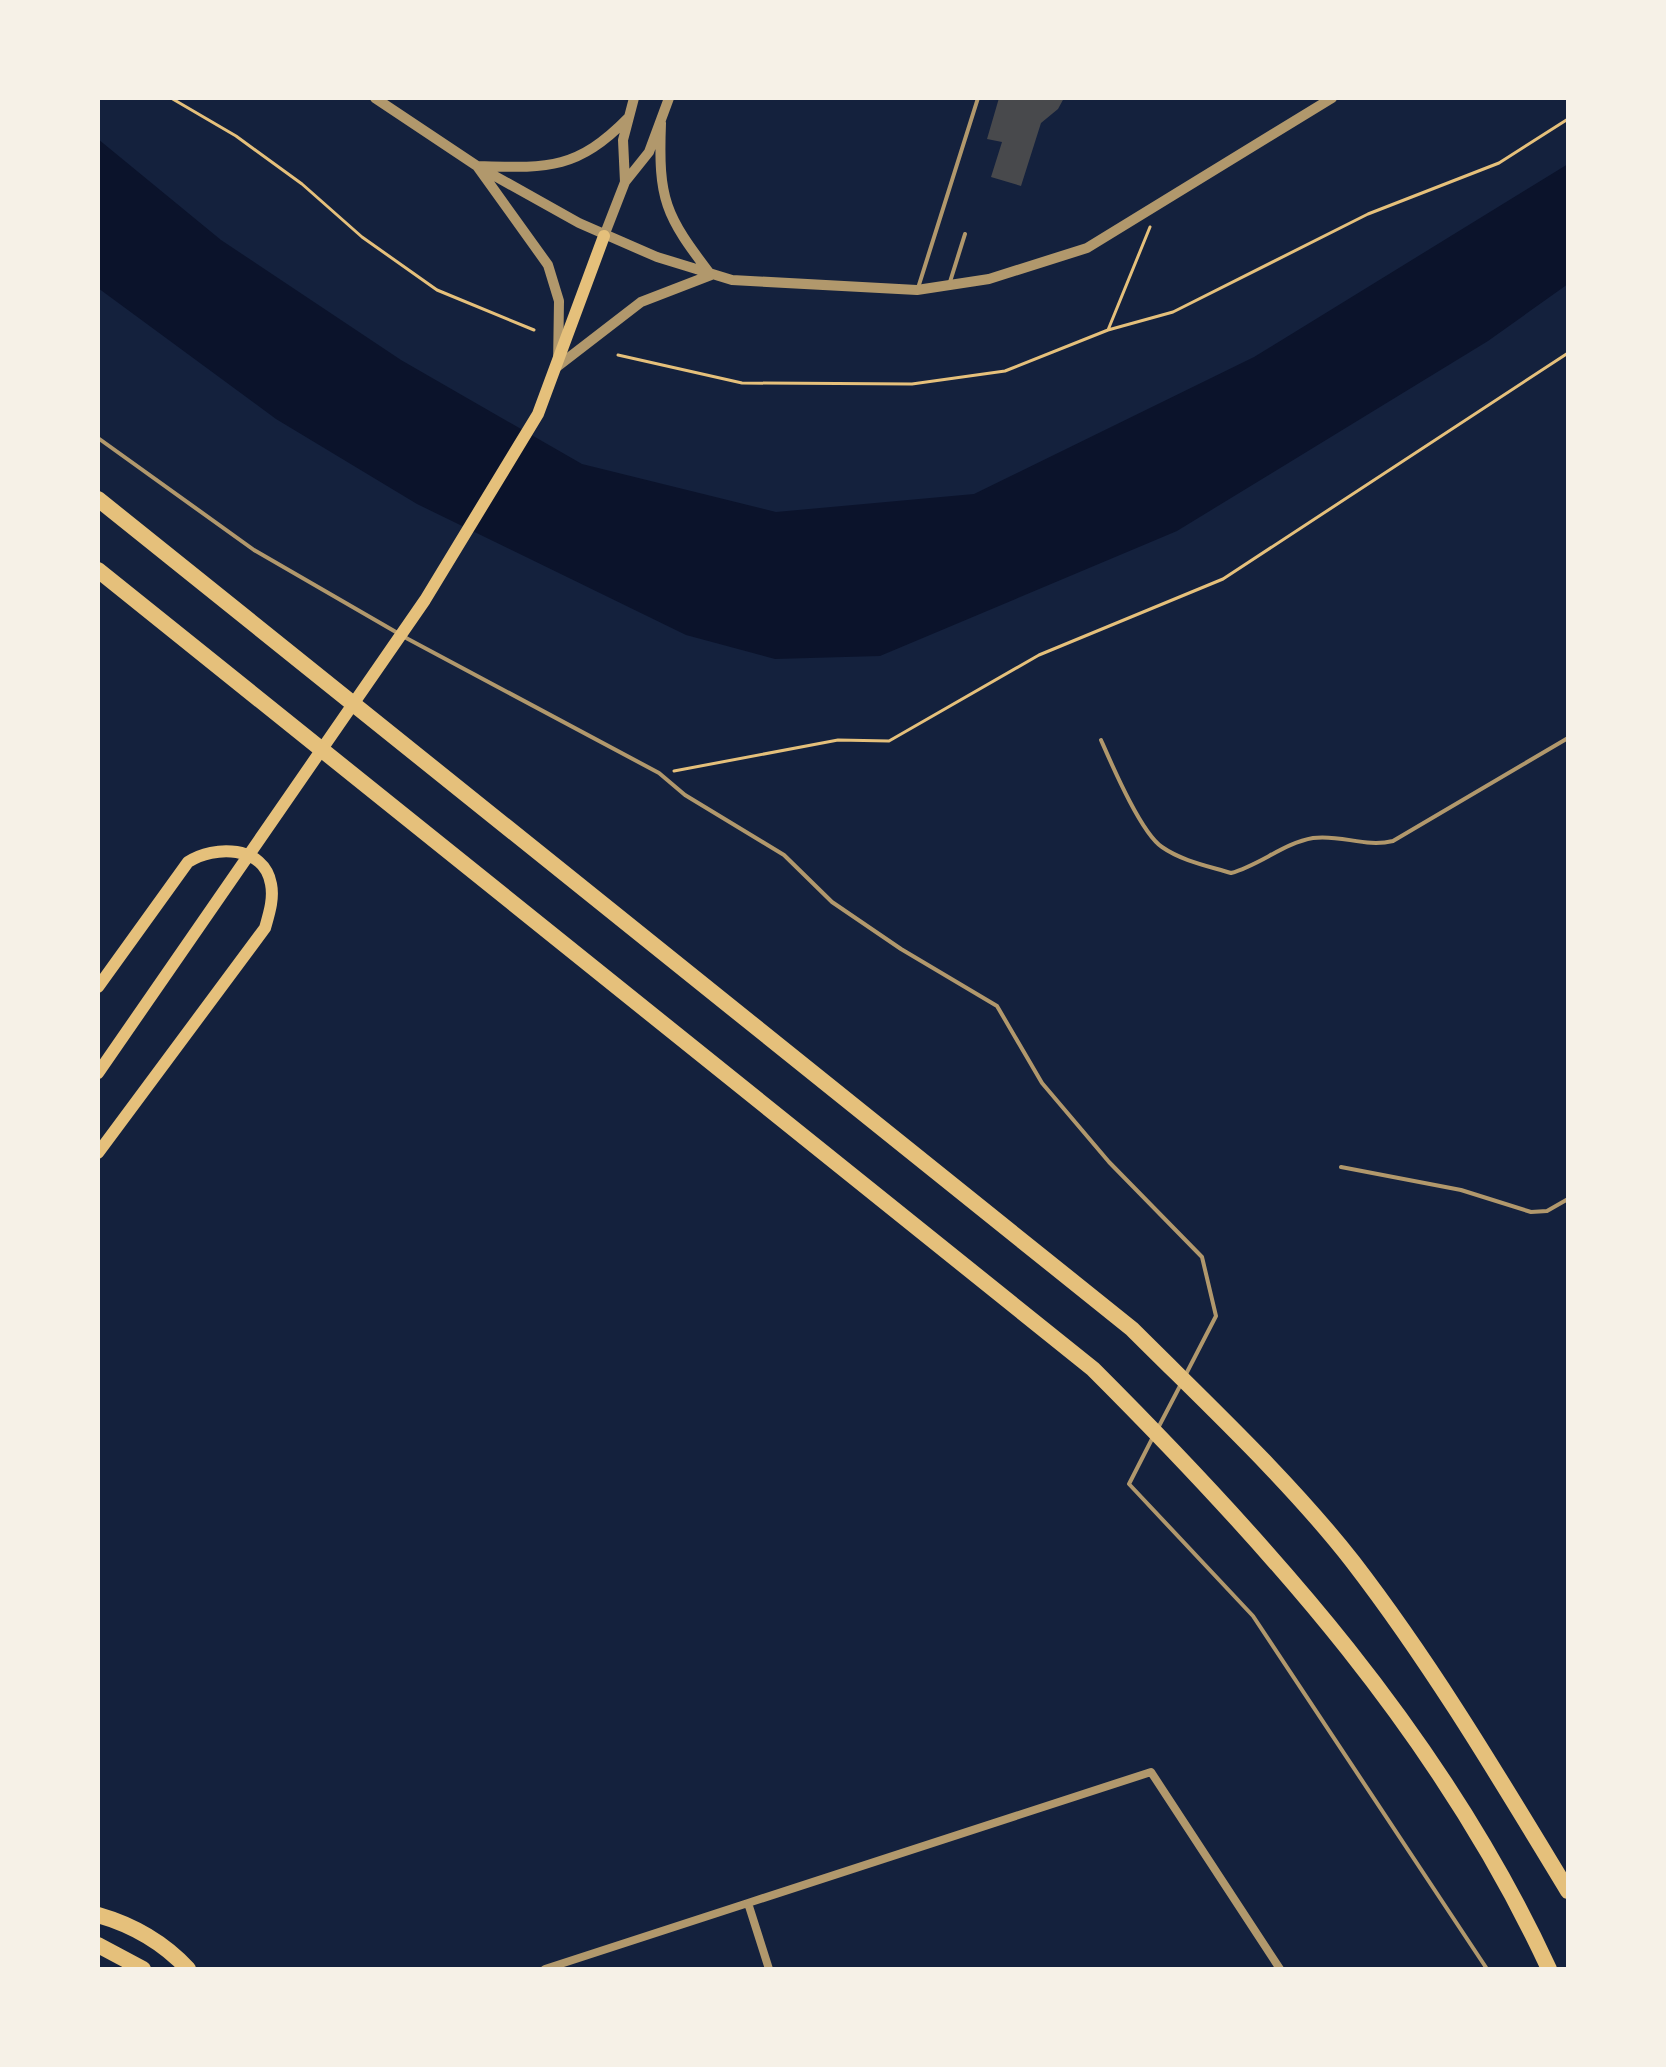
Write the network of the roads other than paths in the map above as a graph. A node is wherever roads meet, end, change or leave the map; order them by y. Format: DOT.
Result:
graph roads {
  1 [pos="375,98"];
  2 [pos="634,98"];
  3 [pos="669,98"];
  4 [pos="978,98"];
  5 [pos="1332,98"];
  6 [pos="628,118"];
  7 [pos="661,123"];
  8 [pos="477,166"];
  9 [pos="625,182"];
  10 [pos="965,234"];
  11 [pos="604,236"];
  12 [pos="711,275"];
  13 [pos="948,287"];
  14 [pos="917,290"];
  15 [pos="558,366"];
  16 [pos="98,438"];
  17 [pos="98,499"];
  18 [pos="98,570"];
  19 [pos="1568,738"];
  20 [pos="1101,740"];
  21 [pos="98,987"];
  22 [pos="98,1073"];
  23 [pos="98,1153"];
  24 [pos="1341,1167"];
  25 [pos="1568,1199"];
  26 [pos="1568,1891"];
  27 [pos="748,1903"];
  28 [pos="98,1915"];
  29 [pos="98,1945"];
  30 [pos="143,1969"];
  31 [pos="188,1969"];
  32 [pos="545,1969"];
  33 [pos="769,1969"];
  34 [pos="1280,1969"];
  35 [pos="1487,1969"];
  36 [pos="1549,1969"];
  1 -- 8 [label="street"];
  2 -- 6 [label="street"];
  3 -- 7 [label="street"];
  4 -- 14 [label="lane"];
  5 -- 13 [label="street"];
  6 -- 8 [label="street"];
  6 -- 9 [label="street"];
  7 -- 9 [label="street"];
  7 -- 12 [label="street"];
  8 -- 11 [label="street"];
  8 -- 15 [label="street"];
  9 -- 11 [label="street"];
  10 -- 13 [label="lane"];
  11 -- 12 [label="street"];
  11 -- 15 [label="main road"];
  12 -- 14 [label="street"];
  12 -- 15 [label="street"];
  13 -- 14 [label="street"];
  15 -- 22 [label="main road"];
  16 -- 35 [label="lane"];
  17 -- 26 [label="highway"];
  18 -- 36 [label="highway"];
  19 -- 20 [label="lane"];
  21 -- 23 [label="main road"];
  24 -- 25 [label="lane"];
  27 -- 32 [label="street"];
  27 -- 33 [label="street"];
  27 -- 34 [label="street"];
  28 -- 31 [label="highway"];
  29 -- 30 [label="highway"];
}
